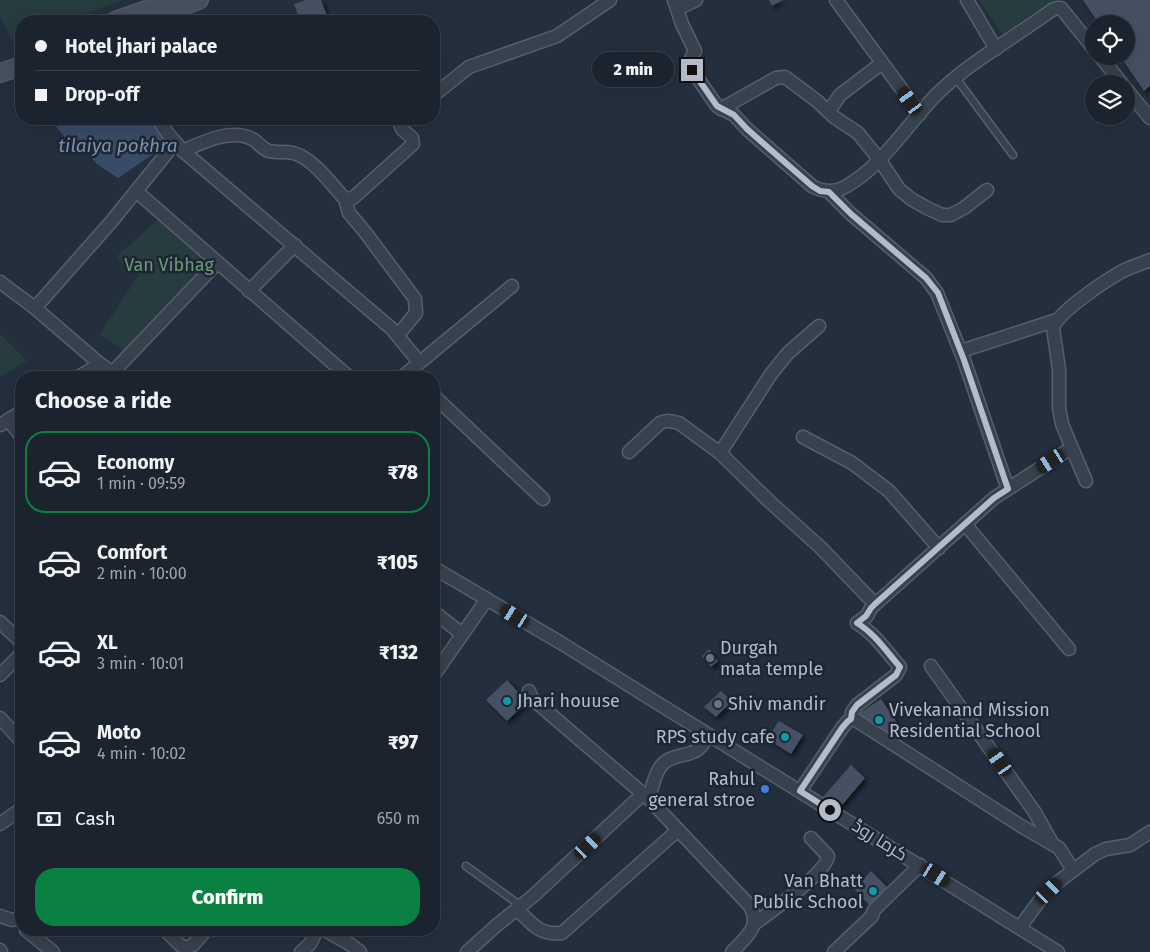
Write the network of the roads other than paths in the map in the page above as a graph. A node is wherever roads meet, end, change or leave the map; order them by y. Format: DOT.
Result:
graph roads {
  1 [pos="199,0"];
  2 [pos="610,0"];
  3 [pos="696,0"];
  4 [pos="836,0"];
  5 [pos="967,0"];
  6 [pos="168,1"];
  7 [pos="675,4"];
  8 [pos="131,15"];
  9 [pos="158,15"];
  10 [pos="1085,38"];
  11 [pos="996,48"];
  12 [pos="15,58"];
  13 [pos="0,63"];
  14 [pos="882,63"];
  15 [pos="1107,65"];
  16 [pos="15,68"];
  17 [pos="0,73"];
  18 [pos="1115,75"];
  19 [pos="956,78"];
  20 [pos="440,90"];
  21 [pos="1135,100"];
  22 [pos="721,109"];
  23 [pos="829,112"];
  24 [pos="920,114"];
  25 [pos="1150,118"];
  26 [pos="162,125"];
  27 [pos="400,125"];
  28 [pos="179,147"];
  29 [pos="1013,155"];
  30 [pos="879,159"];
  31 [pos="987,190"];
  32 [pos="136,191"];
  33 [pos="829,192"];
  34 [pos="345,198"];
  35 [pos="295,245"];
  36 [pos="1150,260"];
  37 [pos="217,263"];
  38 [pos="0,282"];
  39 [pos="512,286"];
  40 [pos="249,291"];
  41 [pos="35,308"];
  42 [pos="1057,320"];
  43 [pos="819,326"];
  44 [pos="398,335"];
  45 [pos="960,351"];
  46 [pos="418,362"];
  47 [pos="100,364"];
  48 [pos="88,371"];
  49 [pos="110,371"];
  50 [pos="120,371"];
  51 [pos="342,371"];
  52 [pos="410,371"];
  53 [pos="440,402"];
  54 [pos="15,416"];
  55 [pos="4,423"];
  56 [pos="15,431"];
  57 [pos="804,437"];
  58 [pos="629,452"];
  59 [pos="720,453"];
  60 [pos="1074,453"];
  61 [pos="1086,481"];
  62 [pos="1008,489"];
  63 [pos="543,499"];
  64 [pos="965,524"];
  65 [pos="939,548"];
  66 [pos="440,572"];
  67 [pos="487,599"];
  68 [pos="875,604"];
  69 [pos="440,617"];
  70 [pos="0,622"];
  71 [pos="462,634"];
  72 [pos="15,636"];
  73 [pos="1069,650"];
  74 [pos="15,660"];
  75 [pos="440,666"];
  76 [pos="931,666"];
  77 [pos="0,675"];
  78 [pos="530,691"];
  79 [pos="0,718"];
  80 [pos="851,719"];
  81 [pos="15,734"];
  82 [pos="709,735"];
  83 [pos="800,791"];
  84 [pos="646,797"];
  85 [pos="15,812"];
  86 [pos="2,820"];
  87 [pos="678,830"];
  88 [pos="1150,832"];
  89 [pos="811,838"];
  90 [pos="1052,843"];
  91 [pos="920,865"];
  92 [pos="466,866"];
  93 [pos="1073,870"];
  94 [pos="519,907"];
  95 [pos="754,924"];
  96 [pos="1020,927"];
  97 [pos="33,936"];
  98 [pos="171,936"];
  99 [pos="197,936"];
  100 [pos="315,936"];
  101 [pos="335,936"];
  102 [pos="53,952"];
  103 [pos="301,952"];
  104 [pos="360,952"];
  105 [pos="467,952"];
  106 [pos="732,952"];
  107 [pos="834,952"];
  108 [pos="1058,952"];
  1 -- 9 [label="main road"];
  2 -- 20 [label="street"];
  3 -- 7 [label="street"];
  4 -- 14 [label="street"];
  5 -- 11 [label="street"];
  6 -- 8 [label="main road"];
  7 -- 22 [label="street"];
  10 -- 11 [label="street"];
  11 -- 19 [label="street"];
  12 -- 13 [label="main road"];
  14 -- 23 [label="street"];
  14 -- 24 [label="street"];
  15 -- 18 [label="street"];
  16 -- 17 [label="main road"];
  19 -- 24 [label="street"];
  19 -- 29 [label="lane"];
  21 -- 25 [label="street"];
  22 -- 23 [label="street"];
  22 -- 33 [label="street"];
  23 -- 30 [label="street"];
  24 -- 30 [label="street"];
  26 -- 28 [label="street"];
  27 -- 34 [label="street"];
  28 -- 32 [label="street"];
  28 -- 34 [label="street"];
  28 -- 35 [label="street"];
  30 -- 31 [label="street"];
  30 -- 33 [label="street"];
  32 -- 37 [label="street"];
  32 -- 41 [label="street"];
  33 -- 45 [label="street"];
  34 -- 44 [label="street"];
  35 -- 40 [label="street"];
  35 -- 44 [label="street"];
  36 -- 42 [label="street"];
  37 -- 40 [label="street"];
  37 -- 50 [label="street"];
  38 -- 41 [label="street"];
  39 -- 46 [label="street"];
  40 -- 51 [label="street"];
  41 -- 47 [label="street"];
  42 -- 45 [label="street"];
  42 -- 60 [label="street"];
  43 -- 59 [label="street"];
  44 -- 46 [label="street"];
  45 -- 62 [label="street"];
  46 -- 52 [label="street"];
  47 -- 48 [label="street"];
  47 -- 49 [label="street"];
  53 -- 63 [label="street"];
  54 -- 55 [label="street"];
  55 -- 56 [label="street"];
  57 -- 65 [label="street"];
  58 -- 59 [label="street"];
  59 -- 68 [label="street"];
  60 -- 61 [label="street"];
  60 -- 62 [label="street"];
  62 -- 64 [label="street"];
  64 -- 65 [label="street"];
  64 -- 73 [label="street"];
  65 -- 68 [label="street"];
  66 -- 67 [label="street, کرما روڈ"];
  67 -- 71 [label="street"];
  67 -- 82 [label="street, کرما روڈ"];
  68 -- 80 [label="street"];
  69 -- 71 [label="street"];
  70 -- 72 [label="street"];
  71 -- 75 [label="street"];
  74 -- 77 [label="street"];
  76 -- 90 [label="street"];
  78 -- 84 [label="street"];
  79 -- 81 [label="street"];
  80 -- 83 [label="street"];
  80 -- 90 [label="street"];
  82 -- 83 [label="street, کرما روڈ"];
  82 -- 84 [label="street"];
  83 -- 91 [label="street, کرما روڈ"];
  84 -- 87 [label="street"];
  84 -- 94 [label="street"];
  85 -- 86 [label="street"];
  87 -- 94 [label="street"];
  87 -- 95 [label="street"];
  88 -- 93 [label="street"];
  89 -- 95 [label="street"];
  90 -- 93 [label="street"];
  91 -- 96 [label="street, کرما روڈ"];
  91 -- 107 [label="street"];
  92 -- 94 [label="lane"];
  93 -- 96 [label="street"];
  94 -- 105 [label="street"];
  95 -- 106 [label="street"];
  96 -- 108 [label="street, کرما روڈ"];
  97 -- 102 [label="street"];
  98 -- 99 [label="street"];
  100 -- 103 [label="street"];
  101 -- 104 [label="street"];
}
